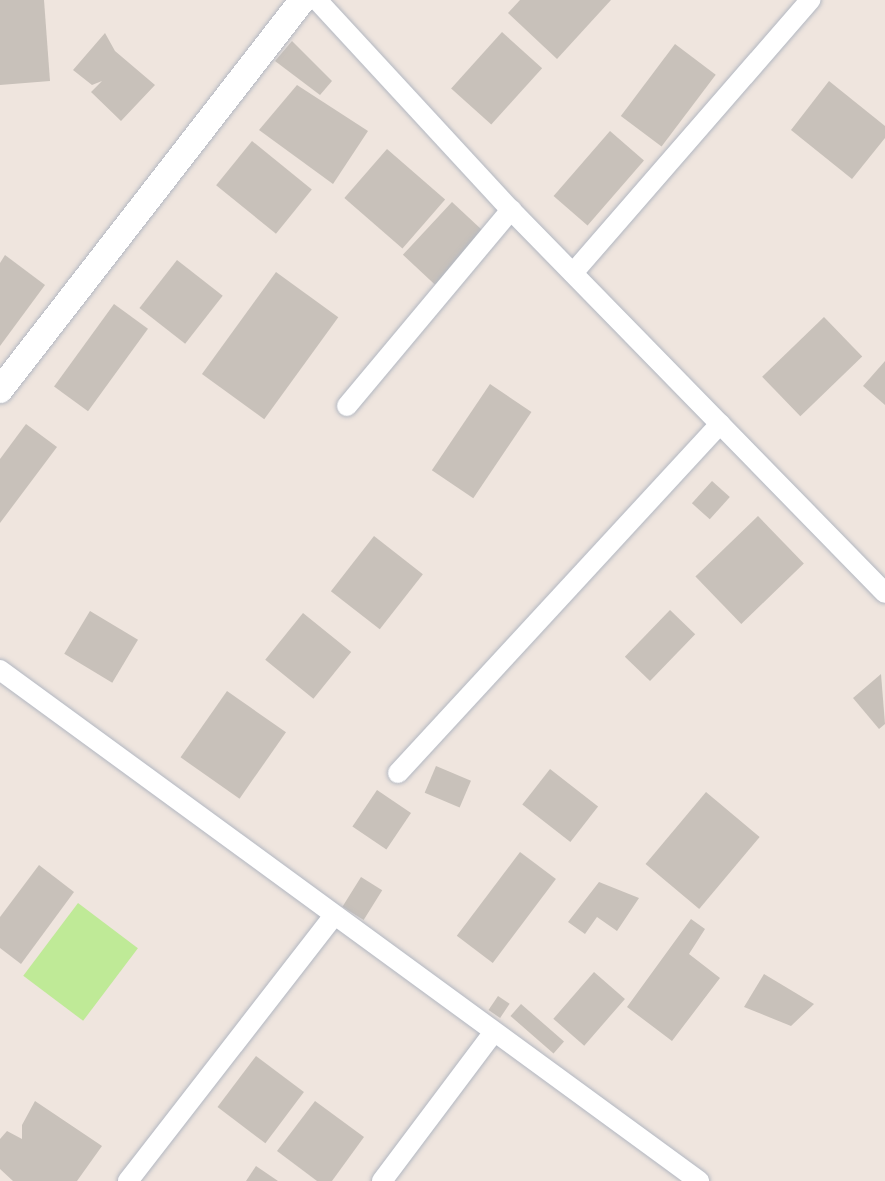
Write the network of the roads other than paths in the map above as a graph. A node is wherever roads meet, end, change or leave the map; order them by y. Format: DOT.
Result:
graph roads {
  1 [pos="303,0"];
  2 [pos="317,0"];
  3 [pos="810,0"];
  4 [pos="511,210"];
  5 [pos="573,273"];
  6 [pos="0,390"];
  7 [pos="347,406"];
  8 [pos="720,424"];
  9 [pos="885,593"];
  10 [pos="0,670"];
  11 [pos="398,773"];
  12 [pos="334,915"];
  13 [pos="493,1033"];
  14 [pos="128,1181"];
  15 [pos="382,1181"];
  16 [pos="699,1181"];
  1 -- 6 [label="street"];
  2 -- 4 [label="street"];
  3 -- 5 [label="street"];
  4 -- 5 [label="street"];
  4 -- 7 [label="street"];
  5 -- 8 [label="street"];
  8 -- 9 [label="street"];
  8 -- 11 [label="street"];
  10 -- 12 [label="street"];
  12 -- 13 [label="street"];
  12 -- 14 [label="street"];
  13 -- 15 [label="street"];
  13 -- 16 [label="street"];
}
